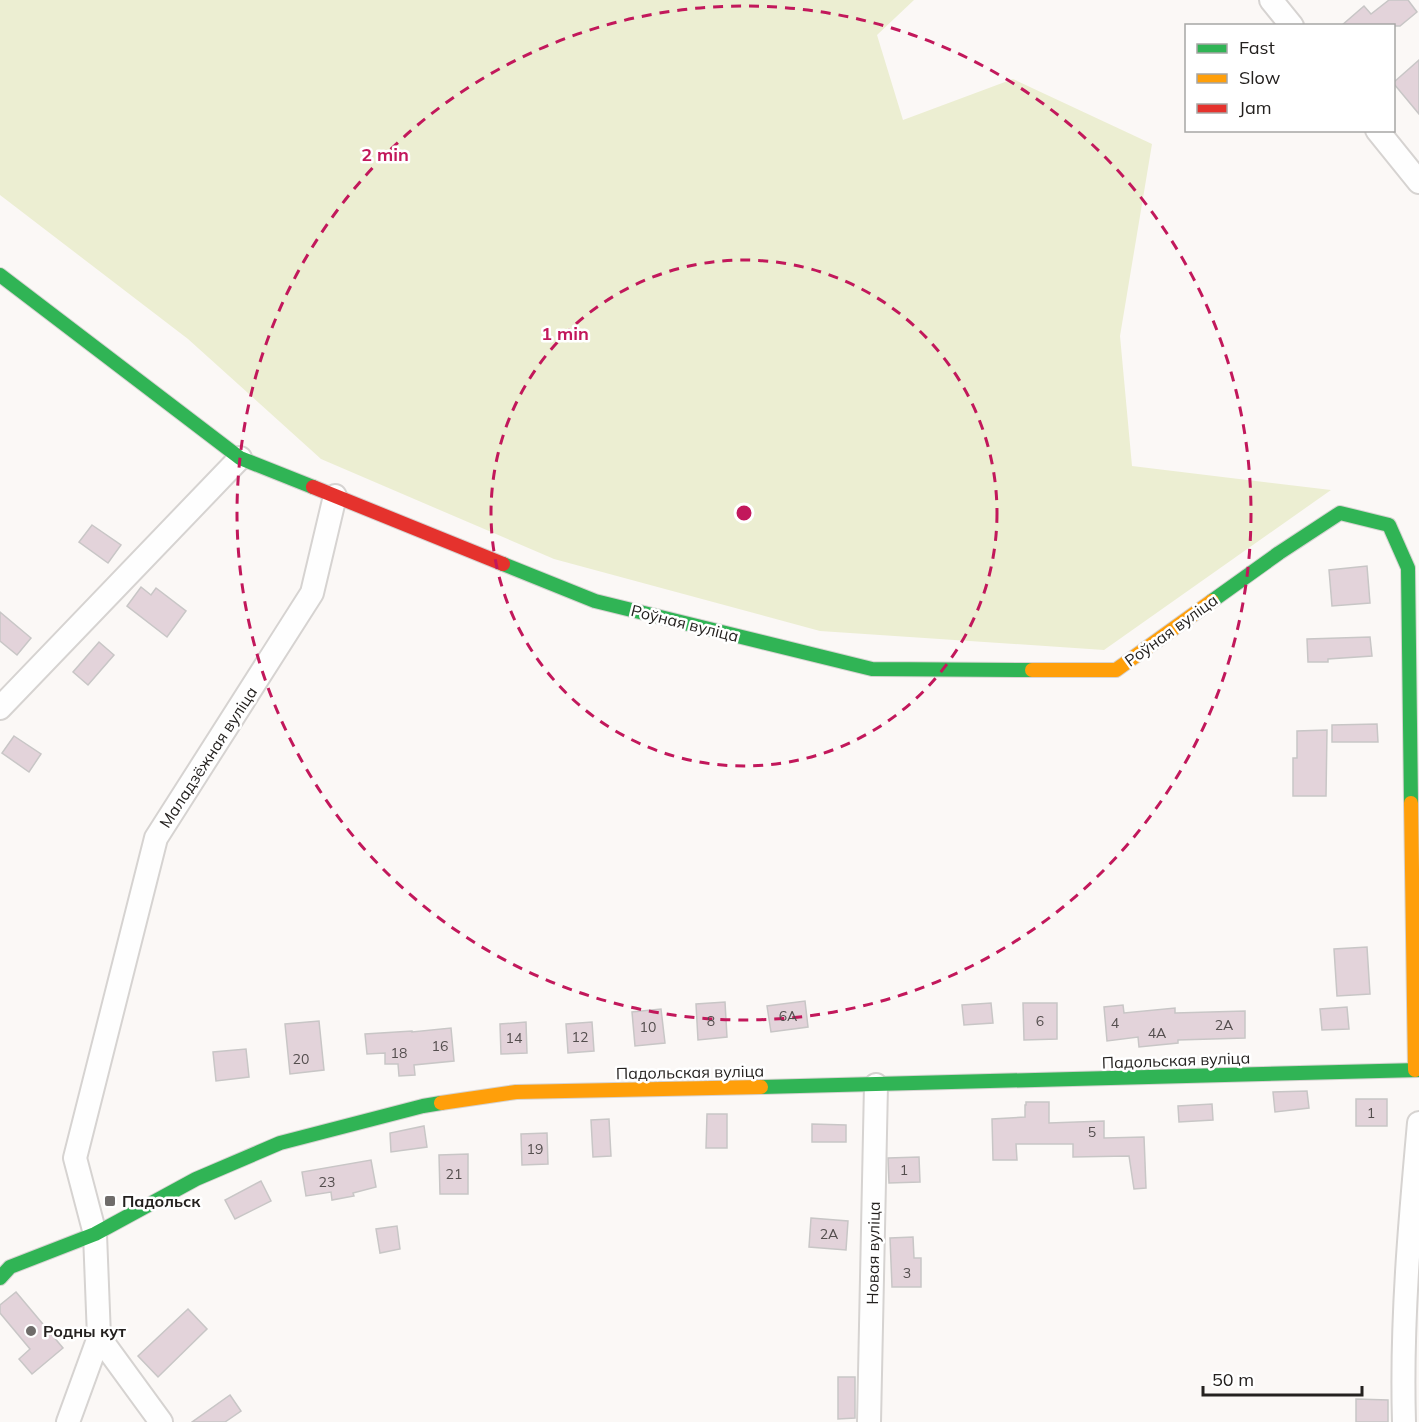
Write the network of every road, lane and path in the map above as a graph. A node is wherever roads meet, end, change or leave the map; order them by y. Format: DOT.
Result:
graph roads {
  1 [pos="1271,0"];
  2 [pos="1290,24"];
  3 [pos="1379,132"];
  4 [pos="1419,182"];
  5 [pos="0,275"];
  6 [pos="240,458"];
  7 [pos="335,496"];
  8 [pos="1414,564"];
  9 [pos="0,708"];
  10 [pos="1417,1070"];
  11 [pos="876,1085"];
  12 [pos="1419,1123"];
  13 [pos="94,1234"];
  14 [pos="3,1271"];
  15 [pos="99,1337"];
  16 [pos="68,1422"];
  17 [pos="160,1422"];
  18 [pos="869,1422"];
  19 [pos="1404,1422"];
  1 -- 2 [label="street"];
  3 -- 4 [label="street"];
  5 -- 6 [label="street"];
  6 -- 7 [label="street"];
  6 -- 9 [label="street"];
  7 -- 8 [label="street, Роўная вуліца"];
  7 -- 13 [label="street, Маладзёжная вуліца"];
  8 -- 10 [label="street, Роўная вуліца"];
  10 -- 11 [label="street, Падольская вуліца"];
  11 -- 13 [label="street, Падольская вуліца"];
  11 -- 18 [label="street, Новая вуліца"];
  12 -- 19 [label="street"];
  13 -- 14 [label="street, Падольская вуліца"];
  13 -- 15 [label="street, Маладзёжная вуліца"];
  15 -- 16 [label="street"];
  15 -- 17 [label="street"];
}
